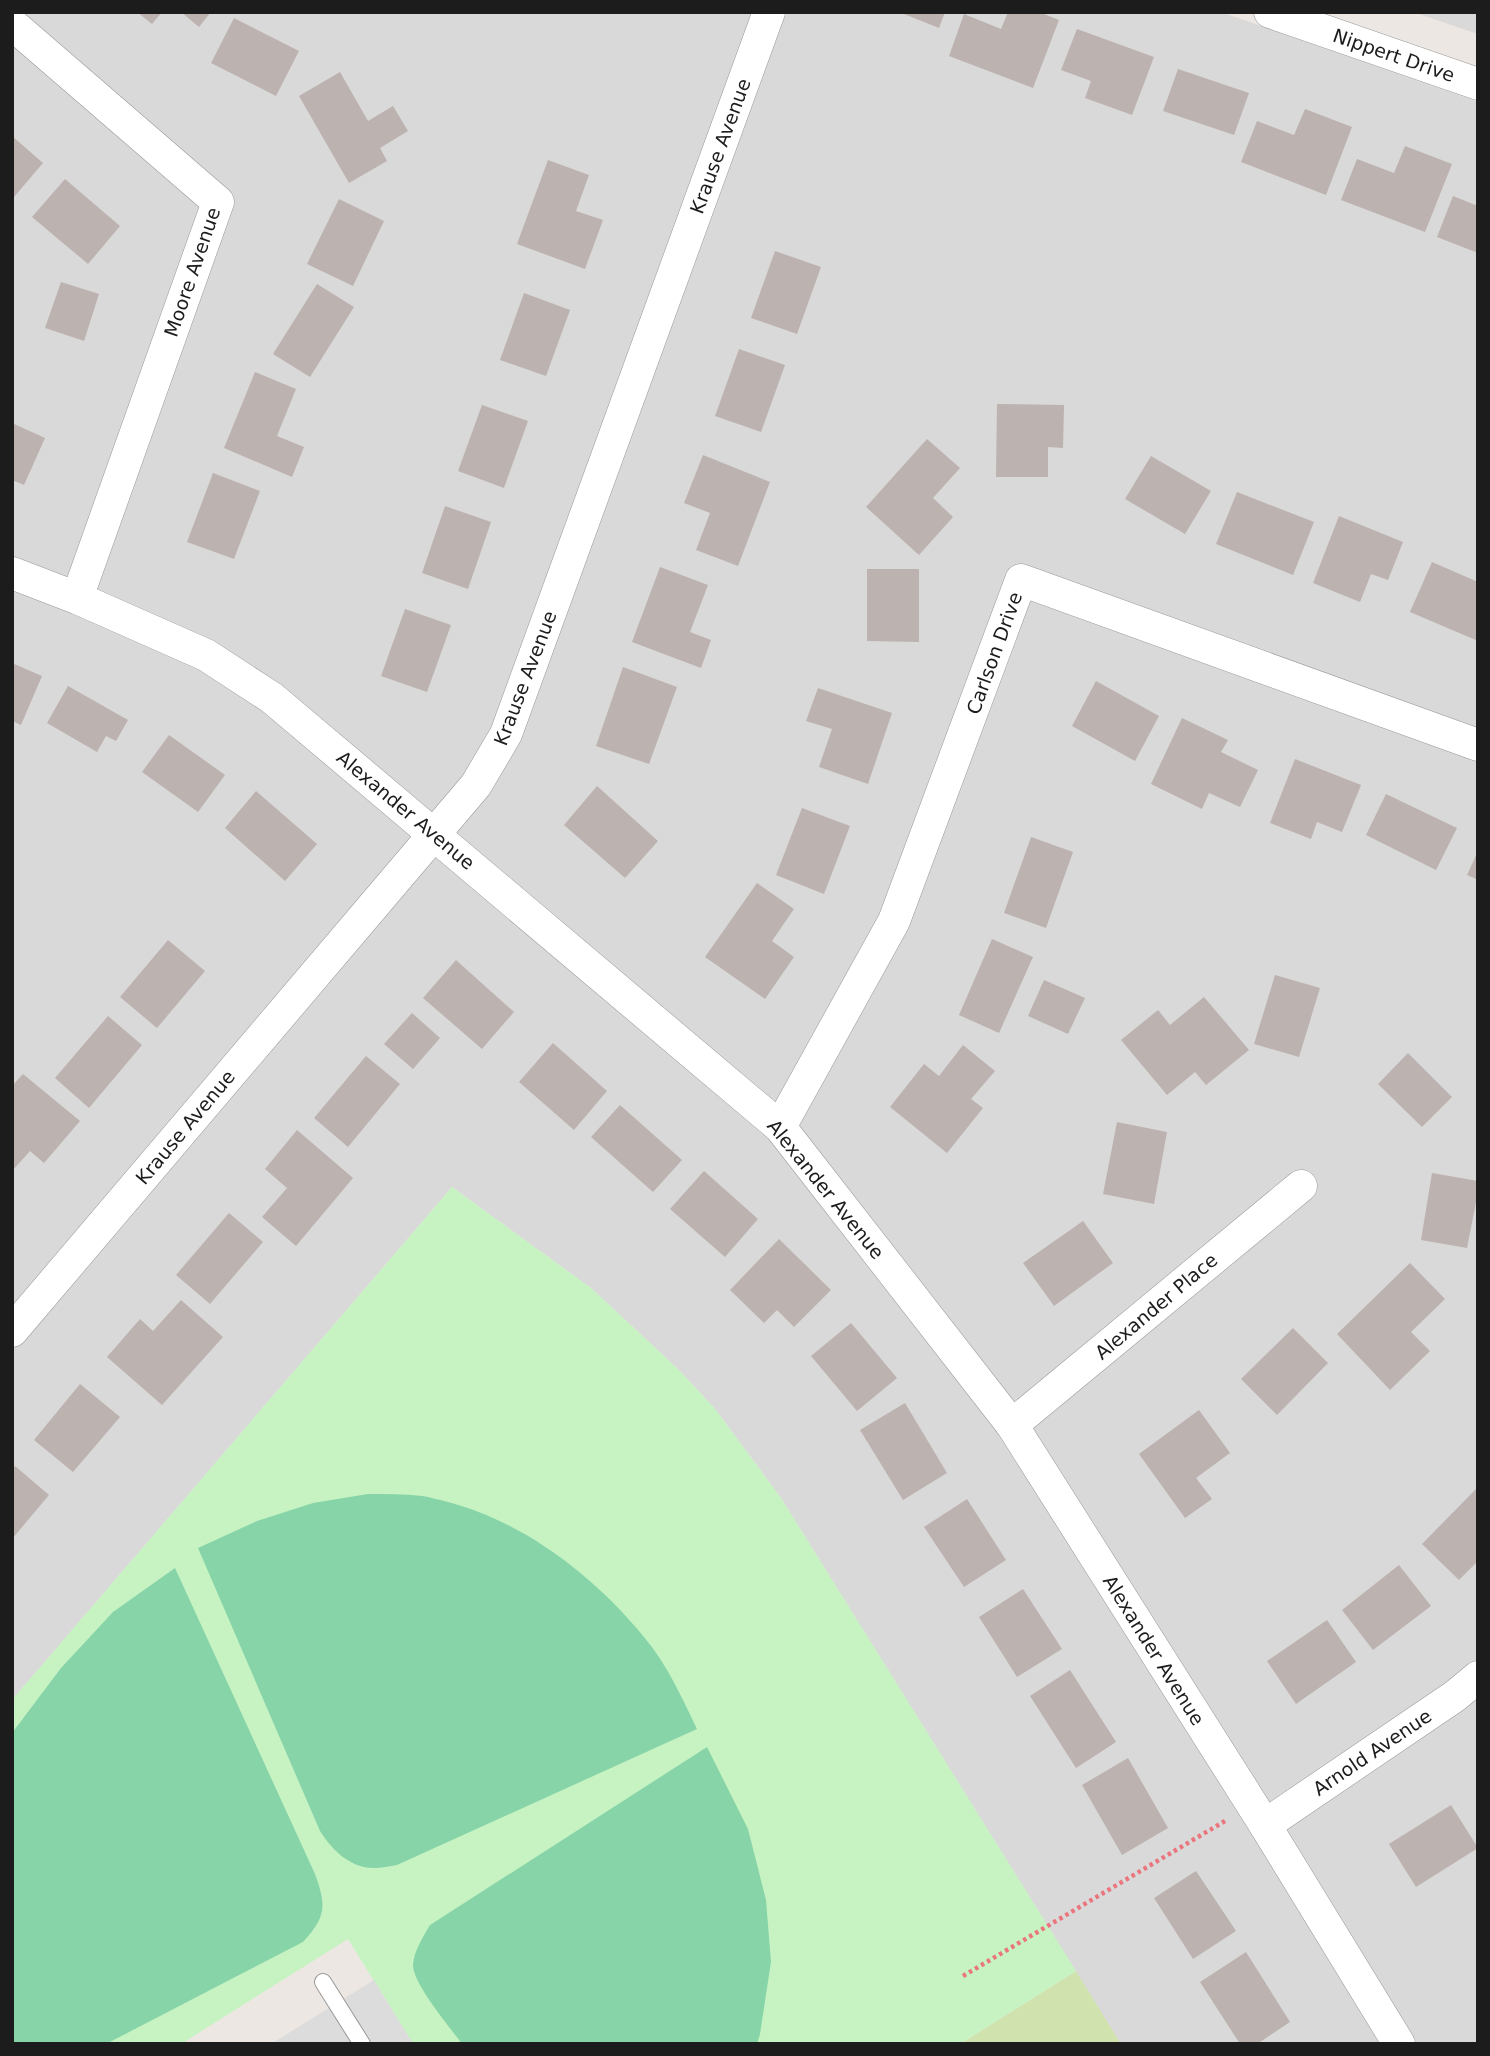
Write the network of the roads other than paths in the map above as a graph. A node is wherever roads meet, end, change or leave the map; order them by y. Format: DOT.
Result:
graph roads {
  1 [pos="769,12"];
  2 [pos="1270,12"];
  3 [pos="12,24"];
  4 [pos="1478,84"];
  5 [pos="12,573"];
  6 [pos="77,598"];
  7 [pos="1478,745"];
  8 [pos="433,834"];
  9 [pos="780,1127"];
  10 [pos="1301,1186"];
  11 [pos="12,1331"];
  12 [pos="1012,1425"];
  13 [pos="1478,1677"];
  14 [pos="1259,1814"];
  15 [pos="323,1982"];
  16 [pos="362,2044"];
  17 [pos="1399,2044"];
  1 -- 8 [label="street, Krause Avenue"];
  2 -- 4 [label="street, Nippert Drive"];
  3 -- 6 [label="street, Moore Avenue"];
  5 -- 6 [label="street, Alexander Avenue"];
  6 -- 8 [label="street, Alexander Avenue"];
  7 -- 9 [label="street, Carlson Drive"];
  8 -- 9 [label="street, Alexander Avenue"];
  8 -- 11 [label="street, Krause Avenue"];
  9 -- 12 [label="street, Alexander Avenue"];
  10 -- 12 [label="street, Alexander Place"];
  12 -- 14 [label="street, Alexander Avenue"];
  13 -- 14 [label="street, Arnold Avenue"];
  14 -- 17 [label="street, Alexander Avenue"];
  15 -- 16 [label="lane"];
}
